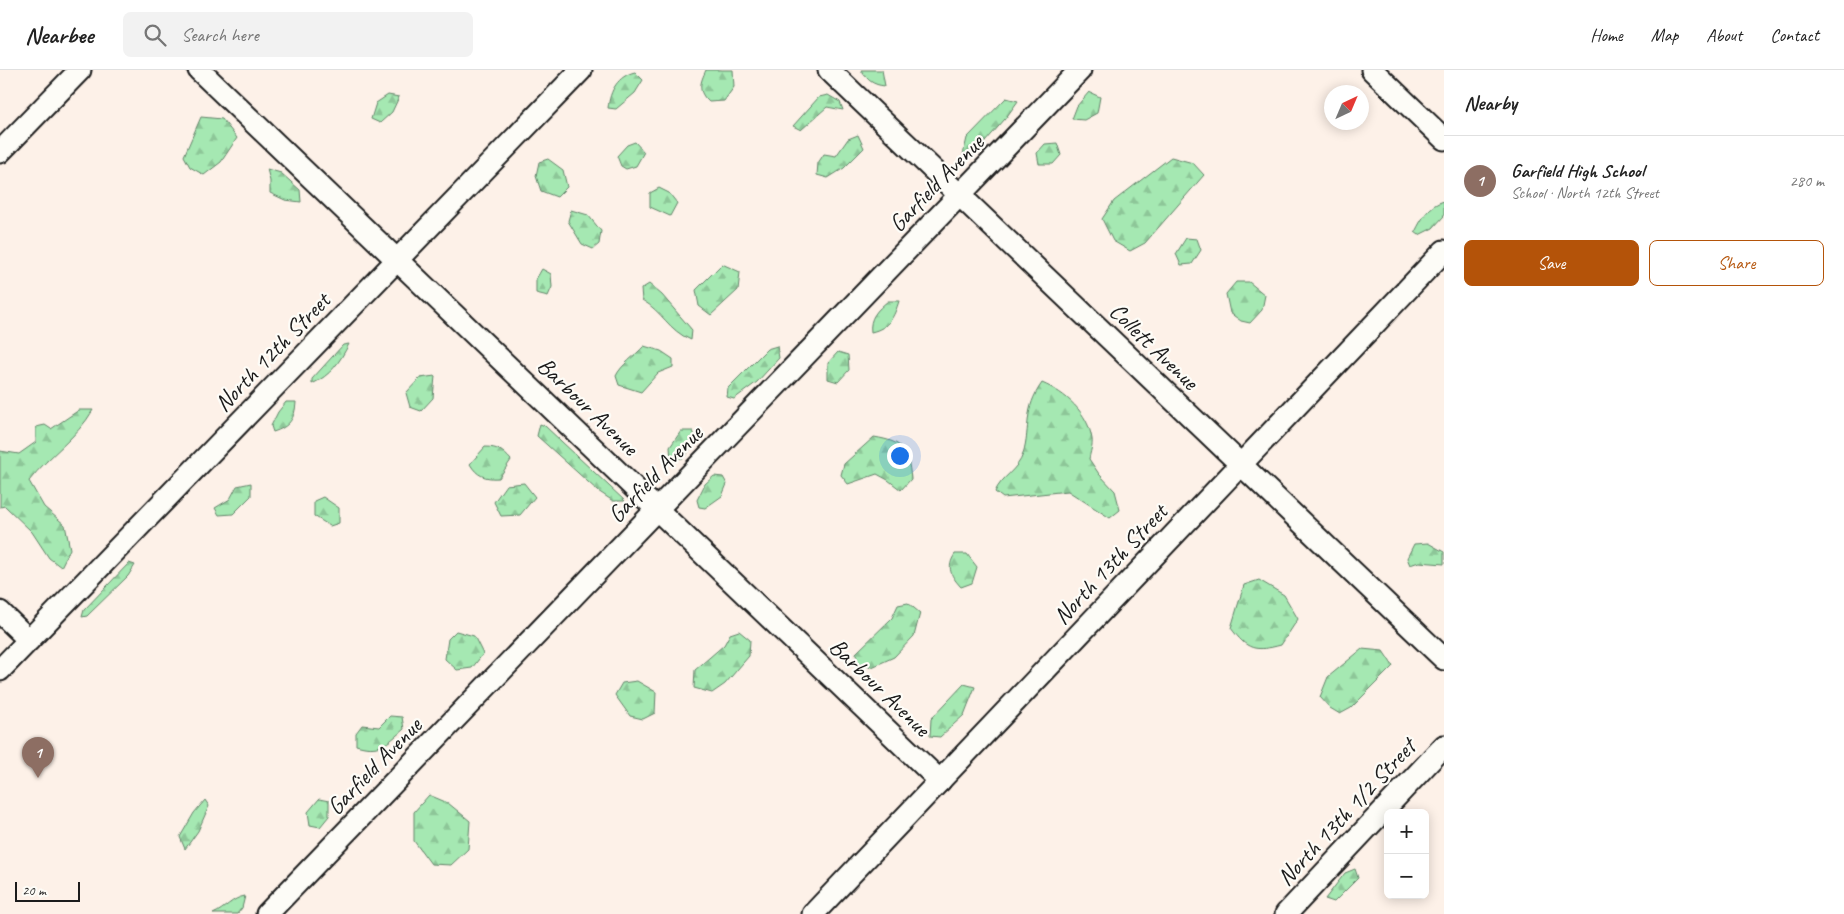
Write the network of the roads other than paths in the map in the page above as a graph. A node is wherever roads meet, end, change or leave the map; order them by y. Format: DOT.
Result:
graph roads {
  1 [pos="80,70"];
  2 [pos="199,70"];
  3 [pos="581,70"];
  4 [pos="829,70"];
  5 [pos="1080,70"];
  6 [pos="1372,70"];
  7 [pos="1444,139"];
  8 [pos="0,152"];
  9 [pos="960,196"];
  10 [pos="1444,250"];
  11 [pos="398,260"];
  12 [pos="1240,465"];
  13 [pos="658,509"];
  14 [pos="0,612"];
  15 [pos="29,640"];
  16 [pos="1444,659"];
  17 [pos="0,670"];
  18 [pos="1444,746"];
  19 [pos="940,781"];
  20 [pos="267,914"];
  21 [pos="813,914"];
  22 [pos="1286,914"];
  1 -- 8 [label="street"];
  2 -- 11 [label="street, Barbour Avenue"];
  3 -- 11 [label="street, North 12th Street"];
  4 -- 9 [label="street, Collett Avenue"];
  5 -- 9 [label="street, Garfield Avenue"];
  6 -- 7 [label="street"];
  9 -- 12 [label="street, Collett Avenue"];
  9 -- 13 [label="street, Garfield Avenue"];
  10 -- 12 [label="street, North 13th Street"];
  11 -- 13 [label="street, Barbour Avenue"];
  11 -- 15 [label="street, North 12th Street"];
  12 -- 16 [label="street, Collett Avenue"];
  12 -- 19 [label="street, North 13th Street"];
  13 -- 19 [label="street, Barbour Avenue"];
  13 -- 20 [label="street, Garfield Avenue"];
  14 -- 15 [label="street"];
  15 -- 17 [label="street, North 12th Street"];
  18 -- 22 [label="street, North 13th 1/2 Street"];
  19 -- 21 [label="street, North 13th Street"];
}
